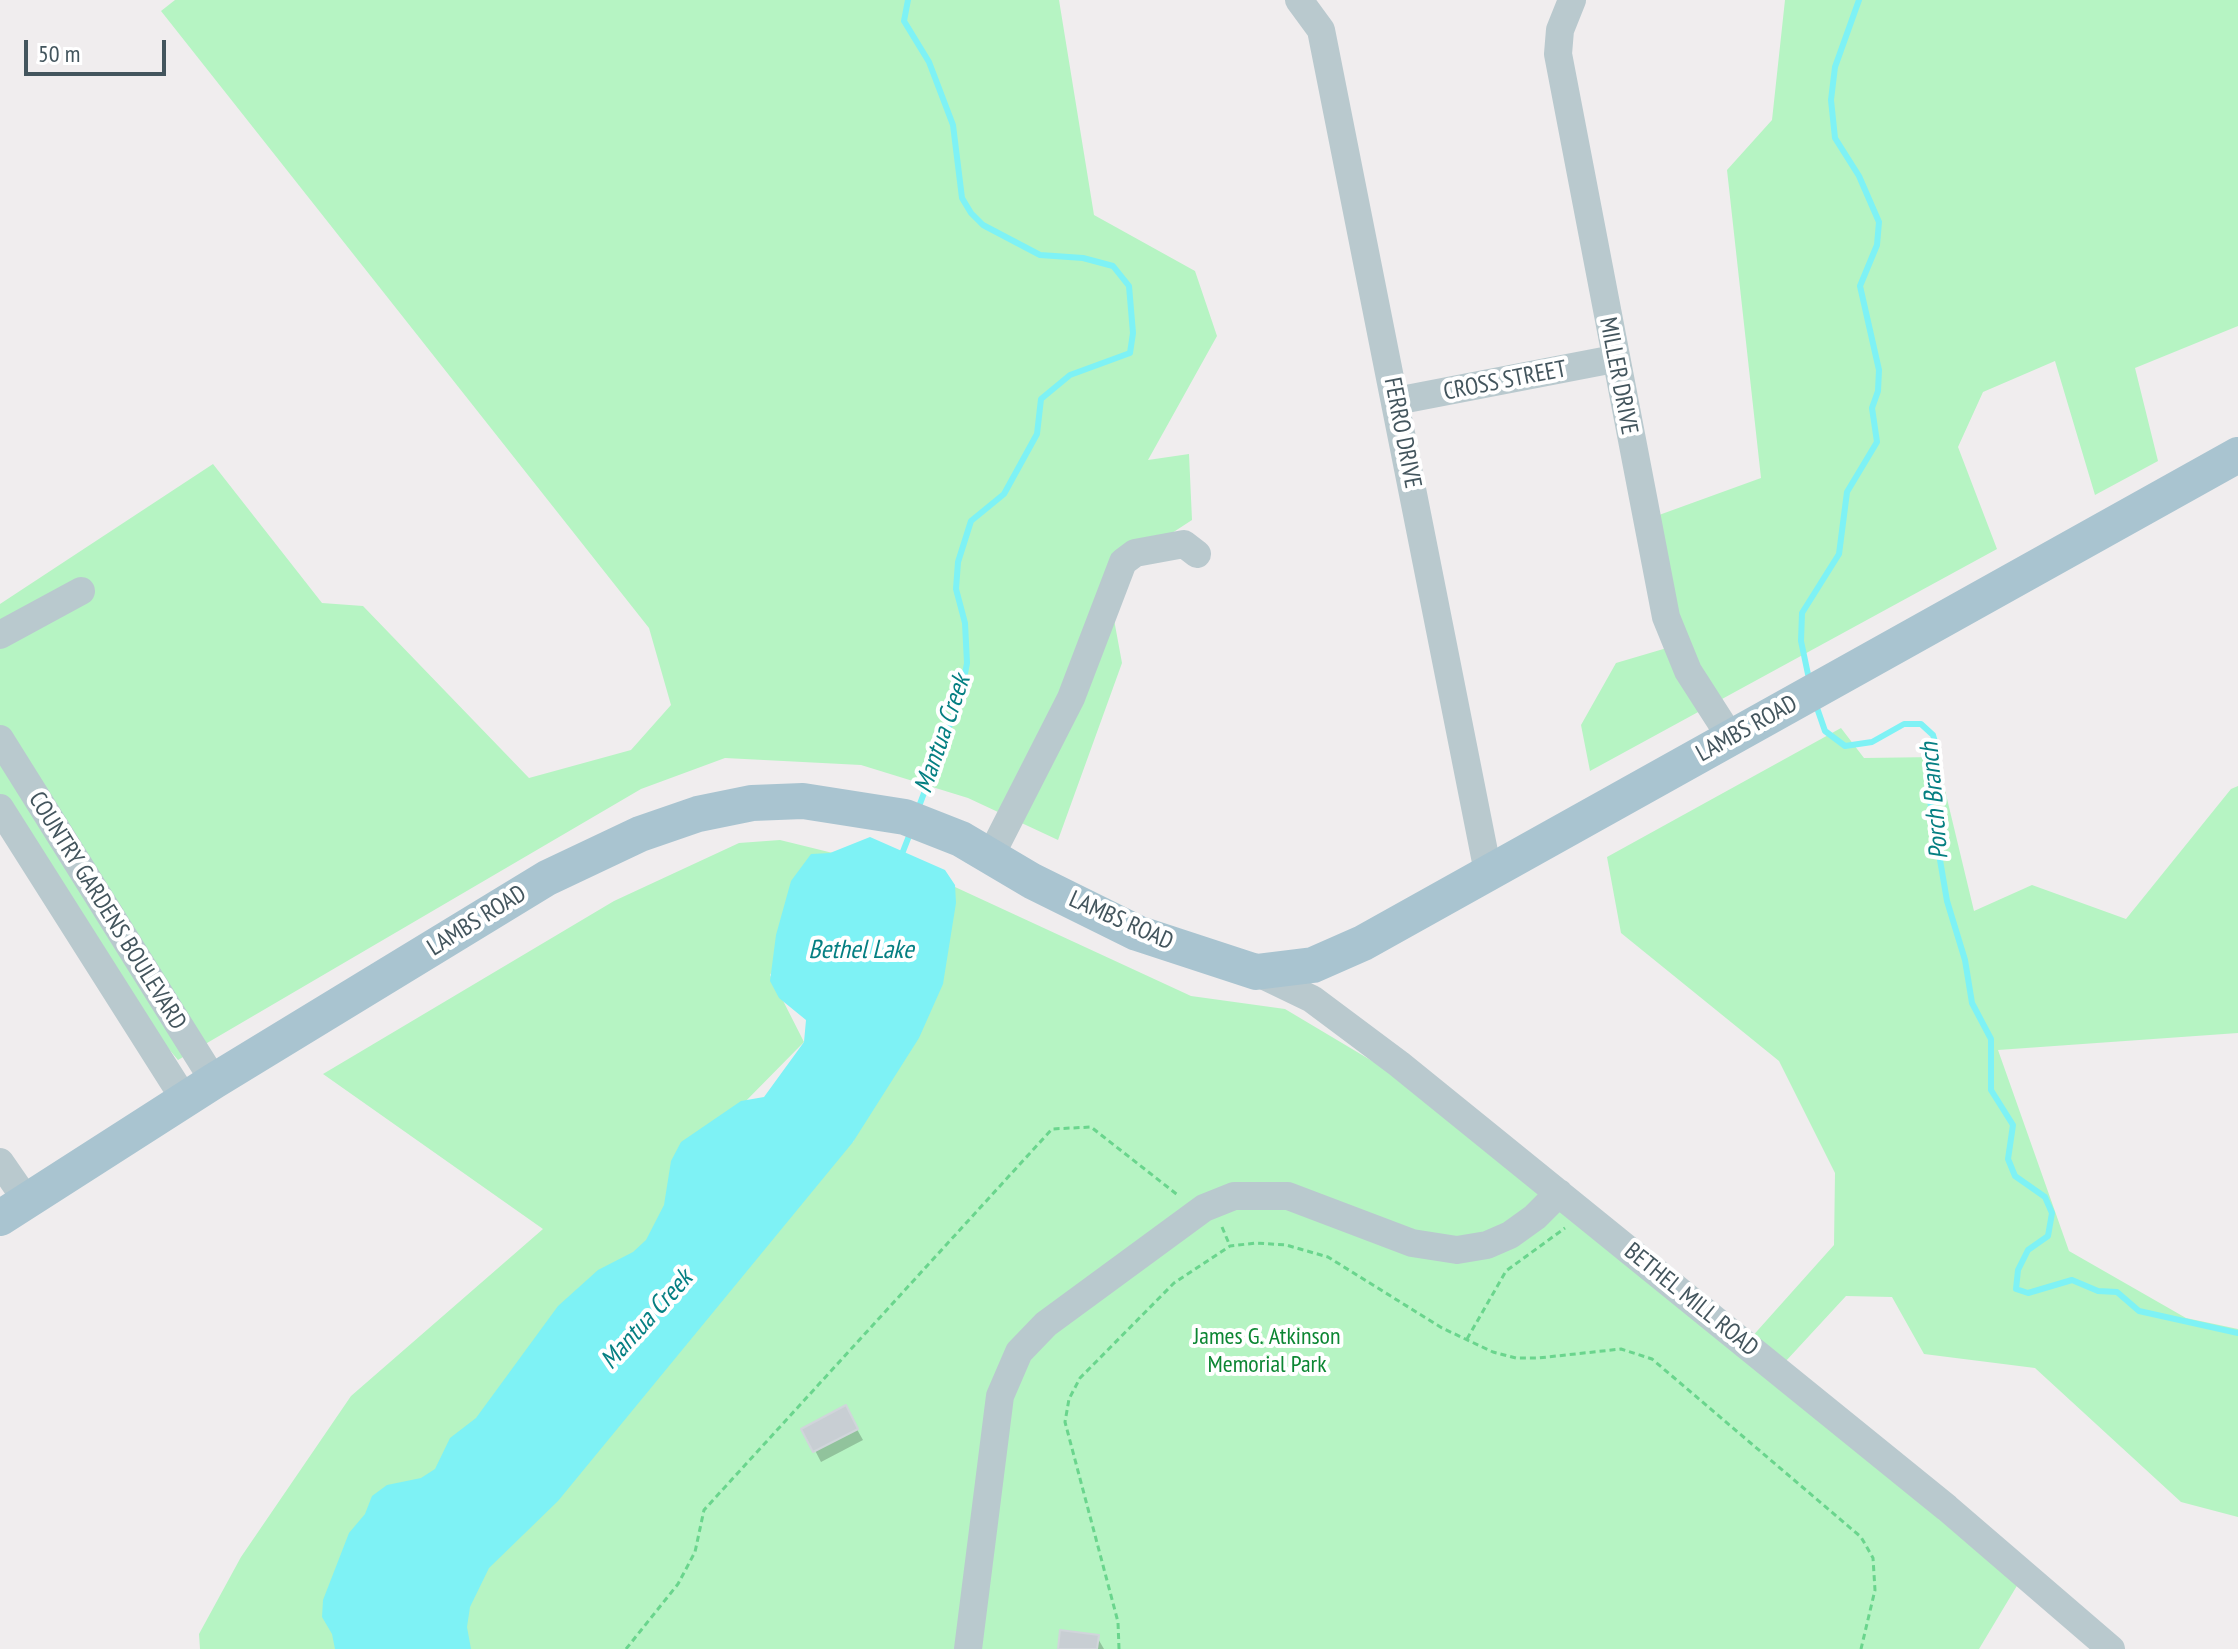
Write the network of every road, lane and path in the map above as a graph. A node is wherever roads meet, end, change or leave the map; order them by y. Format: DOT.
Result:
graph roads {
  1 [pos="1299,0"];
  2 [pos="1572,0"];
  3 [pos="1614,359"];
  4 [pos="1396,401"];
  5 [pos="2238,455"];
  6 [pos="1197,554"];
  7 [pos="81,591"];
  8 [pos="0,635"];
  9 [pos="1731,738"];
  10 [pos="0,739"];
  11 [pos="0,808"];
  12 [pos="990,857"];
  13 [pos="1488,872"];
  14 [pos="1256,972"];
  15 [pos="200,1090"];
  16 [pos="0,1162"];
  17 [pos="1559,1193"];
  18 [pos="1204,1208"];
  19 [pos="13,1210"];
  20 [pos="1583,1212"];
  21 [pos="1230,1246"];
  22 [pos="1467,1340"];
  23 [pos="2103,1647"];
  24 [pos="626,1649"];
  25 [pos="968,1649"];
  26 [pos="1119,1649"];
  27 [pos="1861,1649"];
  1 -- 4 [label="street, FERRO DRIVE"];
  2 -- 3 [label="street, MILLER DRIVE"];
  3 -- 4 [label="street, CROSS STREET"];
  3 -- 9 [label="street, MILLER DRIVE"];
  4 -- 13 [label="street, FERRO DRIVE"];
  5 -- 9 [label="main road, LAMBS ROAD"];
  6 -- 12 [label="street"];
  7 -- 8 [label="street"];
  9 -- 13 [label="main road, LAMBS ROAD"];
  10 -- 15 [label="street, COUNTRY GARDENS BOULEVARD"];
  11 -- 15 [label="street, COUNTRY GARDENS BOULEVARD"];
  12 -- 14 [label="main road, LAMBS ROAD"];
  12 -- 15 [label="main road, LAMBS ROAD"];
  13 -- 14 [label="main road, LAMBS ROAD"];
  14 -- 17 [label="street, BETHEL MILL ROAD"];
  15 -- 19 [label="main road, LAMBS ROAD"];
  16 -- 19 [label="street"];
  17 -- 18 [label="street"];
  17 -- 20 [label="street, BETHEL MILL ROAD"];
  18 -- 21 [label="path"];
  18 -- 24 [label="path"];
  18 -- 25 [label="street"];
  20 -- 22 [label="path"];
  20 -- 23 [label="street, BETHEL MILL ROAD"];
  21 -- 22 [label="path"];
  21 -- 26 [label="path"];
  22 -- 27 [label="path"];
}
